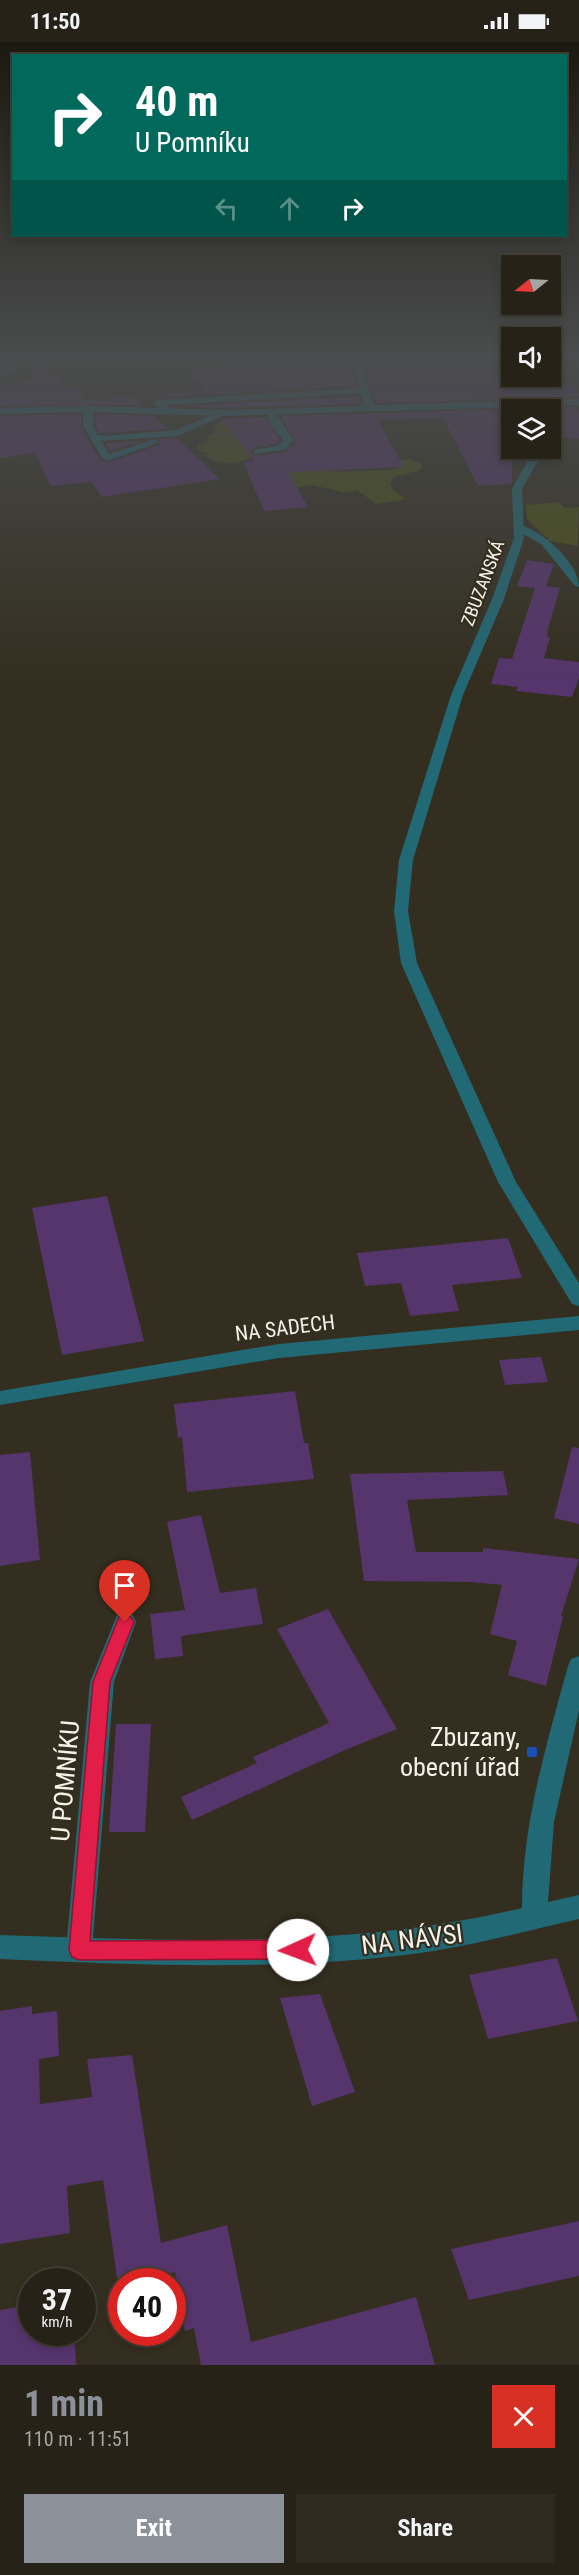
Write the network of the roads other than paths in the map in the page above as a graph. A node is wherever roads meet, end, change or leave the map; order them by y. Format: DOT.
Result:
graph roads {
  1 [pos="530,466"];
  2 [pos="520,528"];
  3 [pos="579,584"];
  4 [pos="579,1299"];
  5 [pos="579,1323"];
  6 [pos="0,1398"];
  7 [pos="125,1622"];
  8 [pos="579,1666"];
  9 [pos="579,1907"];
  10 [pos="535,1917"];
  11 [pos="0,1947"];
  12 [pos="79,1950"];
  1 -- 2 [label="street, ZBUZANSKÁ"];
  2 -- 3 [label="street"];
  2 -- 4 [label="street, ZBUZANSKÁ"];
  5 -- 6 [label="street, NA SADECH"];
  7 -- 12 [label="street, U POMNÍKU"];
  8 -- 10 [label="street"];
  9 -- 10 [label="street, NA NÁVSI"];
  10 -- 12 [label="street, NA NÁVSI"];
  11 -- 12 [label="street, NA NÁVSI"];
}
